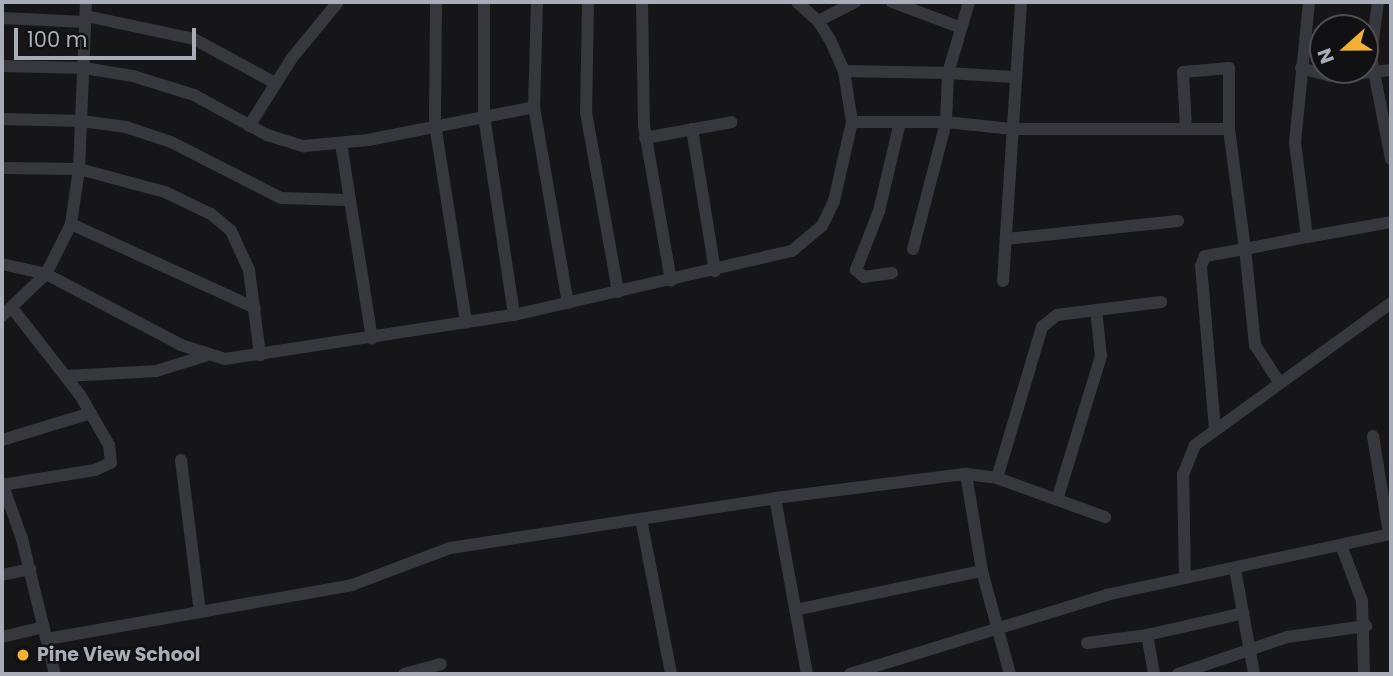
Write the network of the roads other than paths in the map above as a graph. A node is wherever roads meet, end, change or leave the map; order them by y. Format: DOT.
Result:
graph roads {
  1 [pos="86,2"];
  2 [pos="326,2"];
  3 [pos="338,2"];
  4 [pos="436,2"];
  5 [pos="484,2"];
  6 [pos="537,2"];
  7 [pos="588,2"];
  8 [pos="642,2"];
  9 [pos="797,2"];
  10 [pos="855,2"];
  11 [pos="892,2"];
  12 [pos="970,2"];
  13 [pos="1021,2"];
  14 [pos="1309,2"];
  15 [pos="1377,6"];
  16 [pos="1391,10"];
  17 [pos="324,16"];
  18 [pos="2,18"];
  19 [pos="85,19"];
  20 [pos="818,21"];
  21 [pos="959,27"];
  22 [pos="2,66"];
  23 [pos="84,68"];
  24 [pos="1301,68"];
  25 [pos="1309,70"];
  26 [pos="844,71"];
  27 [pos="948,73"];
  28 [pos="1013,77"];
  29 [pos="275,83"];
  30 [pos="1376,84"];
  31 [pos="534,107"];
  32 [pos="484,116"];
  33 [pos="2,119"];
  34 [pos="82,121"];
  35 [pos="732,122"];
  36 [pos="852,122"];
  37 [pos="900,122"];
  38 [pos="946,122"];
  39 [pos="435,124"];
  40 [pos="249,126"];
  41 [pos="1011,129"];
  42 [pos="1186,129"];
  43 [pos="1229,129"];
  44 [pos="692,130"];
  45 [pos="646,138"];
  46 [pos="341,143"];
  47 [pos="1391,159"];
  48 [pos="2,168"];
  49 [pos="79,169"];
  50 [pos="349,200"];
  51 [pos="1178,221"];
  52 [pos="1391,222"];
  53 [pos="71,224"];
  54 [pos="1307,237"];
  55 [pos="1006,239"];
  56 [pos="913,249"];
  57 [pos="1245,249"];
  58 [pos="2,264"];
  59 [pos="715,271"];
  60 [pos="892,273"];
  61 [pos="46,274"];
  62 [pos="671,281"];
  63 [pos="1003,281"];
  64 [pos="618,292"];
  65 [pos="1161,302"];
  66 [pos="568,303"];
  67 [pos="1391,303"];
  68 [pos="255,308"];
  69 [pos="1096,310"];
  70 [pos="7,312"];
  71 [pos="514,315"];
  72 [pos="466,323"];
  73 [pos="372,339"];
  74 [pos="260,355"];
  75 [pos="205,356"];
  76 [pos="67,376"];
  77 [pos="1279,382"];
  78 [pos="91,414"];
  79 [pos="1215,428"];
  80 [pos="1373,436"];
  81 [pos="2,440"];
  82 [pos="181,460"];
  83 [pos="966,474"];
  84 [pos="997,478"];
  85 [pos="2,484"];
  86 [pos="775,498"];
  87 [pos="1057,500"];
  88 [pos="1105,517"];
  89 [pos="641,519"];
  90 [pos="1390,534"];
  91 [pos="1342,545"];
  92 [pos="30,569"];
  93 [pos="1235,569"];
  94 [pos="982,571"];
  95 [pos="2,575"];
  96 [pos="1185,578"];
  97 [pos="795,610"];
  98 [pos="200,612"];
  99 [pos="1244,613"];
  100 [pos="1366,626"];
  101 [pos="998,628"];
  102 [pos="46,633"];
  103 [pos="1147,635"];
  104 [pos="2,636"];
  105 [pos="1087,643"];
  106 [pos="1252,651"];
  107 [pos="442,664"];
  108 [pos="882,669"];
  109 [pos="55,674"];
  110 [pos="404,674"];
  111 [pos="671,674"];
  112 [pos="807,674"];
  113 [pos="850,674"];
  114 [pos="1010,674"];
  115 [pos="1154,674"];
  116 [pos="1178,674"];
  117 [pos="1254,674"];
  118 [pos="1364,674"];
  1 -- 19 [label="street"];
  2 -- 17 [label="street"];
  3 -- 17 [label="street"];
  4 -- 39 [label="street"];
  5 -- 32 [label="street"];
  6 -- 31 [label="street"];
  7 -- 64 [label="street"];
  8 -- 45 [label="street"];
  9 -- 20 [label="street"];
  10 -- 20 [label="street"];
  11 -- 21 [label="street"];
  12 -- 21 [label="street"];
  13 -- 28 [label="street"];
  14 -- 24 [label="street"];
  15 -- 16 [label="street"];
  17 -- 29 [label="street"];
  18 -- 19 [label="street"];
  19 -- 23 [label="street"];
  19 -- 29 [label="street"];
  20 -- 26 [label="street"];
  21 -- 27 [label="street"];
  22 -- 23 [label="street"];
  23 -- 34 [label="street"];
  23 -- 40 [label="street"];
  24 -- 25 [label="street"];
  24 -- 54 [label="street"];
  26 -- 27 [label="street"];
  26 -- 36 [label="street"];
  27 -- 28 [label="street"];
  27 -- 38 [label="street"];
  28 -- 41 [label="street"];
  29 -- 40 [label="street"];
  30 -- 47 [label="street"];
  31 -- 32 [label="street"];
  31 -- 66 [label="street"];
  32 -- 39 [label="street"];
  32 -- 71 [label="street"];
  33 -- 34 [label="street"];
  34 -- 49 [label="street"];
  34 -- 50 [label="street"];
  35 -- 44 [label="street"];
  36 -- 37 [label="street"];
  36 -- 59 [label="street"];
  37 -- 38 [label="street"];
  37 -- 60 [label="street"];
  38 -- 41 [label="street"];
  38 -- 56 [label="street"];
  39 -- 46 [label="street"];
  39 -- 72 [label="street"];
  40 -- 46 [label="street"];
  41 -- 42 [label="street"];
  41 -- 55 [label="street"];
  42 -- 43 [label="street"];
  42 -- 43 [label="street"];
  43 -- 57 [label="street"];
  44 -- 45 [label="street"];
  44 -- 59 [label="street"];
  45 -- 62 [label="street"];
  46 -- 50 [label="street"];
  48 -- 49 [label="street"];
  49 -- 53 [label="street"];
  49 -- 68 [label="street"];
  50 -- 73 [label="street"];
  51 -- 55 [label="street"];
  52 -- 54 [label="street"];
  53 -- 61 [label="street"];
  53 -- 68 [label="street"];
  54 -- 57 [label="street"];
  55 -- 63 [label="street"];
  57 -- 77 [label="street"];
  57 -- 79 [label="street"];
  58 -- 61 [label="street"];
  59 -- 62 [label="street"];
  61 -- 70 [label="street"];
  61 -- 75 [label="street"];
  62 -- 64 [label="street"];
  64 -- 66 [label="street"];
  65 -- 69 [label="street"];
  66 -- 71 [label="street"];
  67 -- 77 [label="street"];
  68 -- 74 [label="street"];
  69 -- 84 [label="street"];
  69 -- 87 [label="street"];
  70 -- 76 [label="street"];
  71 -- 72 [label="street"];
  72 -- 73 [label="street"];
  73 -- 74 [label="street"];
  74 -- 75 [label="street"];
  75 -- 76 [label="street"];
  76 -- 78 [label="street"];
  77 -- 79 [label="street"];
  78 -- 81 [label="street"];
  78 -- 85 [label="street"];
  79 -- 96 [label="street"];
  80 -- 90 [label="street"];
  82 -- 98 [label="street"];
  83 -- 84 [label="street"];
  83 -- 86 [label="street"];
  83 -- 94 [label="street"];
  84 -- 87 [label="street"];
  85 -- 92 [label="street"];
  86 -- 89 [label="street"];
  86 -- 97 [label="street"];
  87 -- 88 [label="street"];
  89 -- 98 [label="street"];
  89 -- 111 [label="street"];
  90 -- 91 [label="street"];
  91 -- 93 [label="street"];
  91 -- 100 [label="street"];
  92 -- 95 [label="street"];
  92 -- 102 [label="street"];
  93 -- 96 [label="street"];
  93 -- 99 [label="street"];
  94 -- 97 [label="street"];
  94 -- 101 [label="street"];
  96 -- 101 [label="street"];
  97 -- 112 [label="street"];
  98 -- 102 [label="street"];
  99 -- 103 [label="street"];
  99 -- 106 [label="street"];
  100 -- 106 [label="street"];
  100 -- 118 [label="street"];
  101 -- 108 [label="street"];
  101 -- 114 [label="street"];
  102 -- 104 [label="street"];
  102 -- 109 [label="street"];
  103 -- 105 [label="street"];
  103 -- 115 [label="street"];
  106 -- 116 [label="street"];
  106 -- 117 [label="street"];
  107 -- 110 [label="street"];
  108 -- 113 [label="street"];
}
